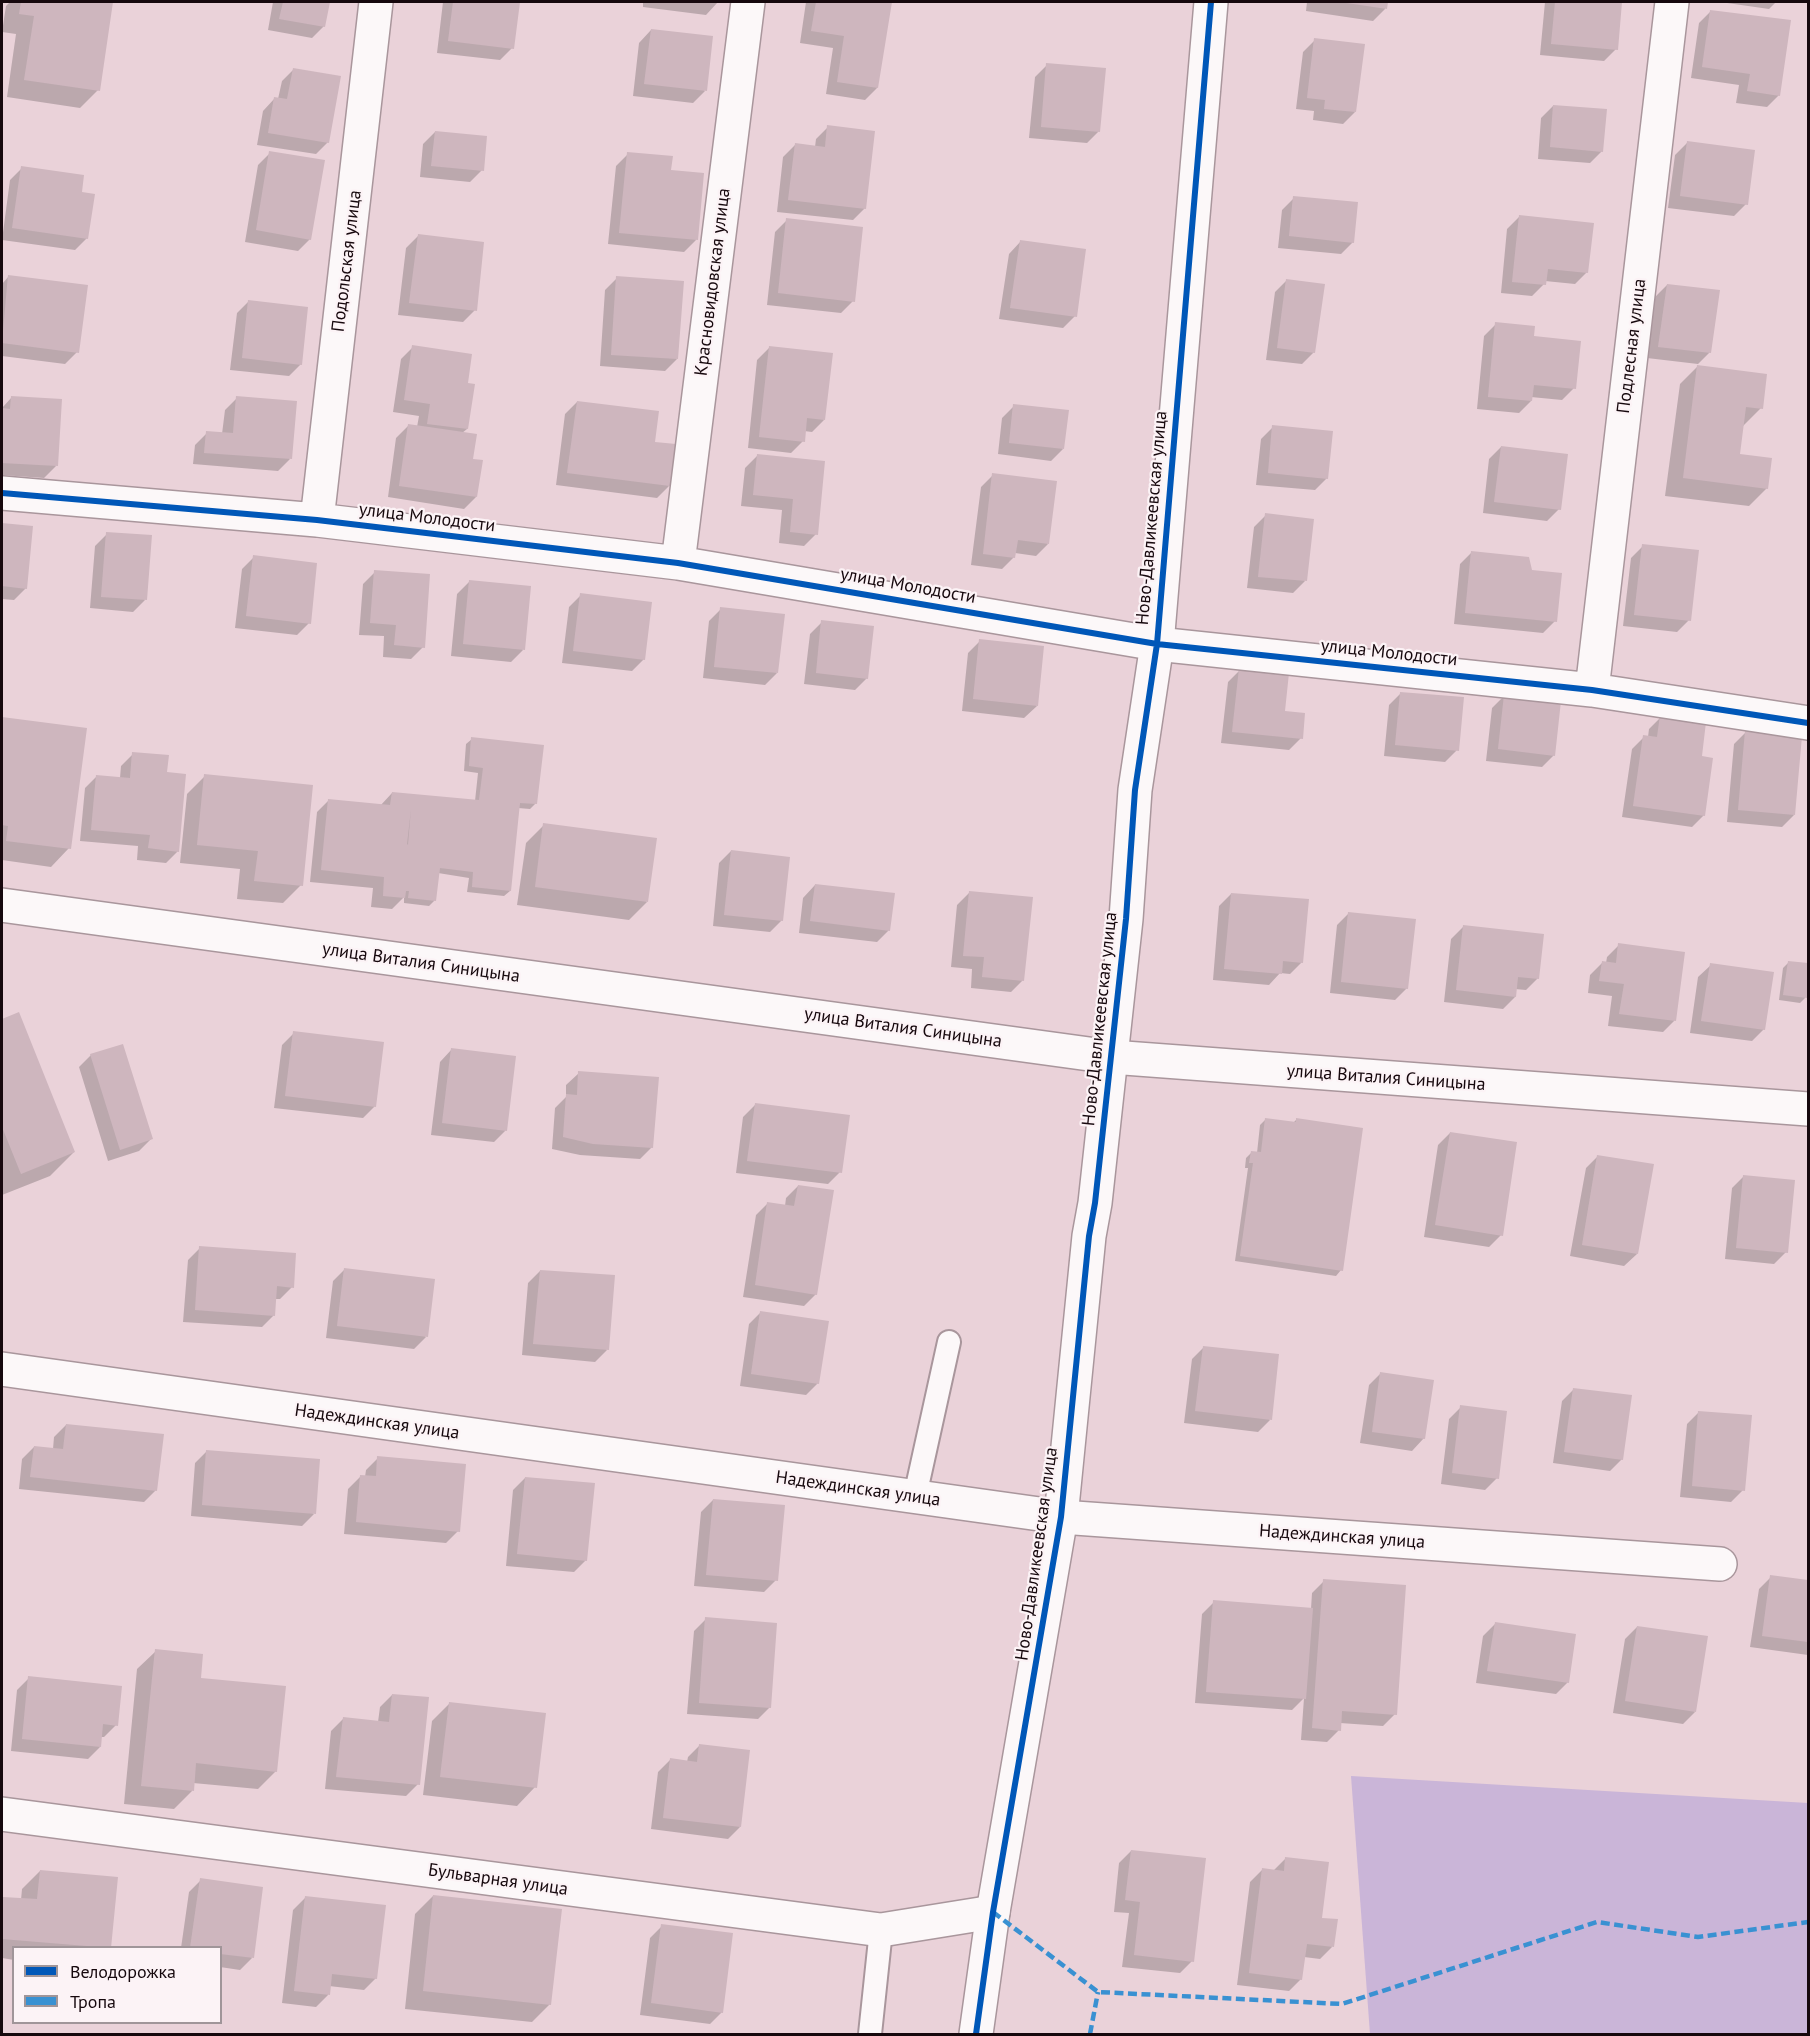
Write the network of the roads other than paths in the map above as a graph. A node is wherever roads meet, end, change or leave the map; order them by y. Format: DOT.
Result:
graph roads {
  1 [pos="376,2"];
  2 [pos="748,2"];
  3 [pos="1211,2"];
  4 [pos="1672,2"];
  5 [pos="2,493"];
  6 [pos="317,520"];
  7 [pos="678,563"];
  8 [pos="1157,644"];
  9 [pos="1592,690"];
  10 [pos="1809,723"];
  11 [pos="2,905"];
  12 [pos="1111,1057"];
  13 [pos="1809,1109"];
  14 [pos="949,1342"];
  15 [pos="2,1369"];
  16 [pos="915,1496"];
  17 [pos="1061,1517"];
  18 [pos="1720,1564"];
  19 [pos="2,1814"];
  20 [pos="993,1912"];
  21 [pos="880,1930"];
  22 [pos="870,2034"];
  23 [pos="976,2034"];
  1 -- 6 [label="street, Подольская улица"];
  2 -- 7 [label="street, Красновидовская улица"];
  3 -- 8 [label="street, Ново-Давликеевская улица"];
  4 -- 9 [label="street, Подлесная улица"];
  5 -- 6 [label="street, улица Молодости"];
  6 -- 7 [label="street, улица Молодости"];
  7 -- 8 [label="street, улица Молодости"];
  8 -- 9 [label="street, улица Молодости"];
  8 -- 12 [label="street, Ново-Давликеевская улица"];
  9 -- 10 [label="street, улица Молодости"];
  11 -- 12 [label="street, улица Виталия Синицына"];
  12 -- 13 [label="street, улица Виталия Синицына"];
  12 -- 17 [label="street, Ново-Давликеевская улица"];
  14 -- 16 [label="lane"];
  15 -- 16 [label="street, Надеждинская улица"];
  16 -- 17 [label="street, Надеждинская улица"];
  17 -- 18 [label="street, Надеждинская улица"];
  17 -- 20 [label="street, Ново-Давликеевская улица"];
  19 -- 21 [label="street, Бульварная улица"];
  20 -- 21 [label="street, Бульварная улица"];
  20 -- 23 [label="street, Ново-Давликеевская улица"];
  21 -- 22 [label="lane"];
}
